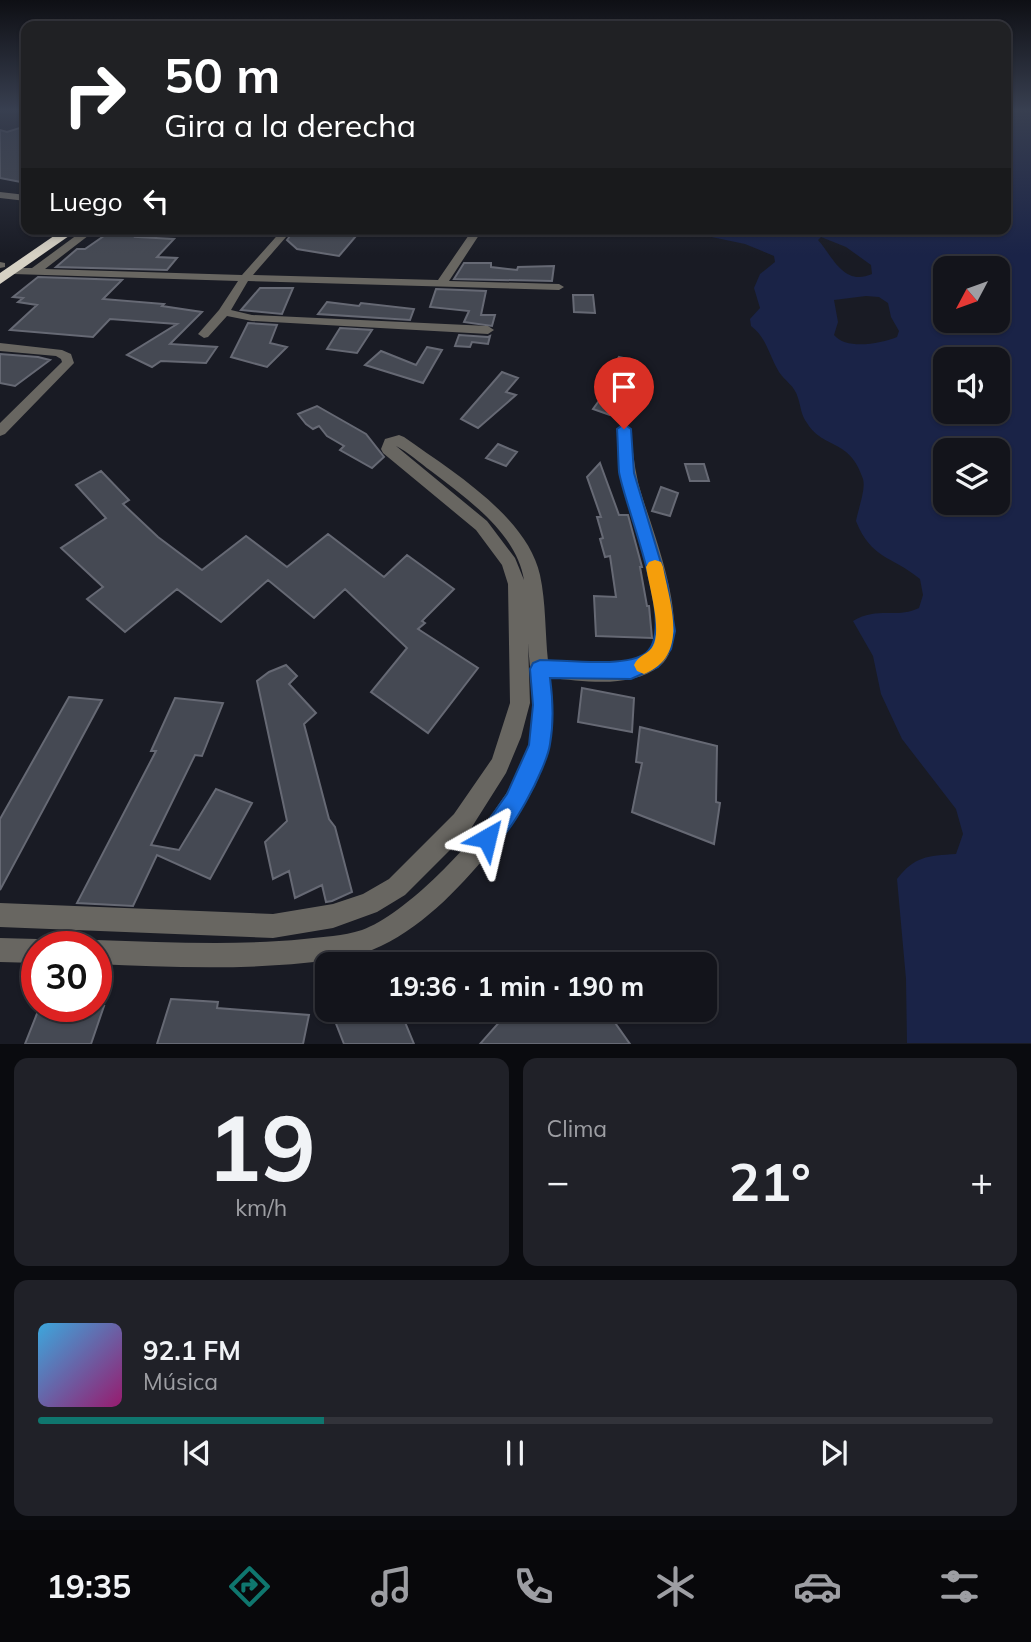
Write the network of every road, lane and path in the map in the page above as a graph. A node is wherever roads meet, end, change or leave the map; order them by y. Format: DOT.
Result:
graph roads {
  1 [pos="0,195"];
  2 [pos="21,197"];
  3 [pos="46,235"];
  4 [pos="62,235"];
  5 [pos="84,235"];
  6 [pos="283,235"];
  7 [pos="474,235"];
  8 [pos="4,266"];
  9 [pos="35,271"];
  10 [pos="245,278"];
  11 [pos="0,280"];
  12 [pos="441,284"];
  13 [pos="559,287"];
  14 [pos="224,312"];
  15 [pos="488,330"];
  16 [pos="204,334"];
  17 [pos="0,347"];
  18 [pos="624,429"];
  19 [pos="0,431"];
  20 [pos="540,669"];
  21 [pos="0,915"];
  22 [pos="0,950"];
  23 [pos="21,951"];
  24 [pos="112,952"];
  1 -- 2 [label="street"];
  3 -- 8 [label="highway"];
  4 -- 8 [label="highway"];
  5 -- 9 [label="street"];
  6 -- 10 [label="street"];
  7 -- 12 [label="street"];
  8 -- 9 [label="street"];
  8 -- 11 [label="highway"];
  9 -- 10 [label="street"];
  10 -- 12 [label="street"];
  10 -- 14 [label="street"];
  12 -- 13 [label="street"];
  14 -- 15 [label="street"];
  14 -- 16 [label="street"];
  17 -- 19 [label="street"];
  18 -- 20 [label="street"];
  20 -- 21 [label="street"];
  20 -- 24 [label="street"];
  22 -- 23 [label="street"];
}
